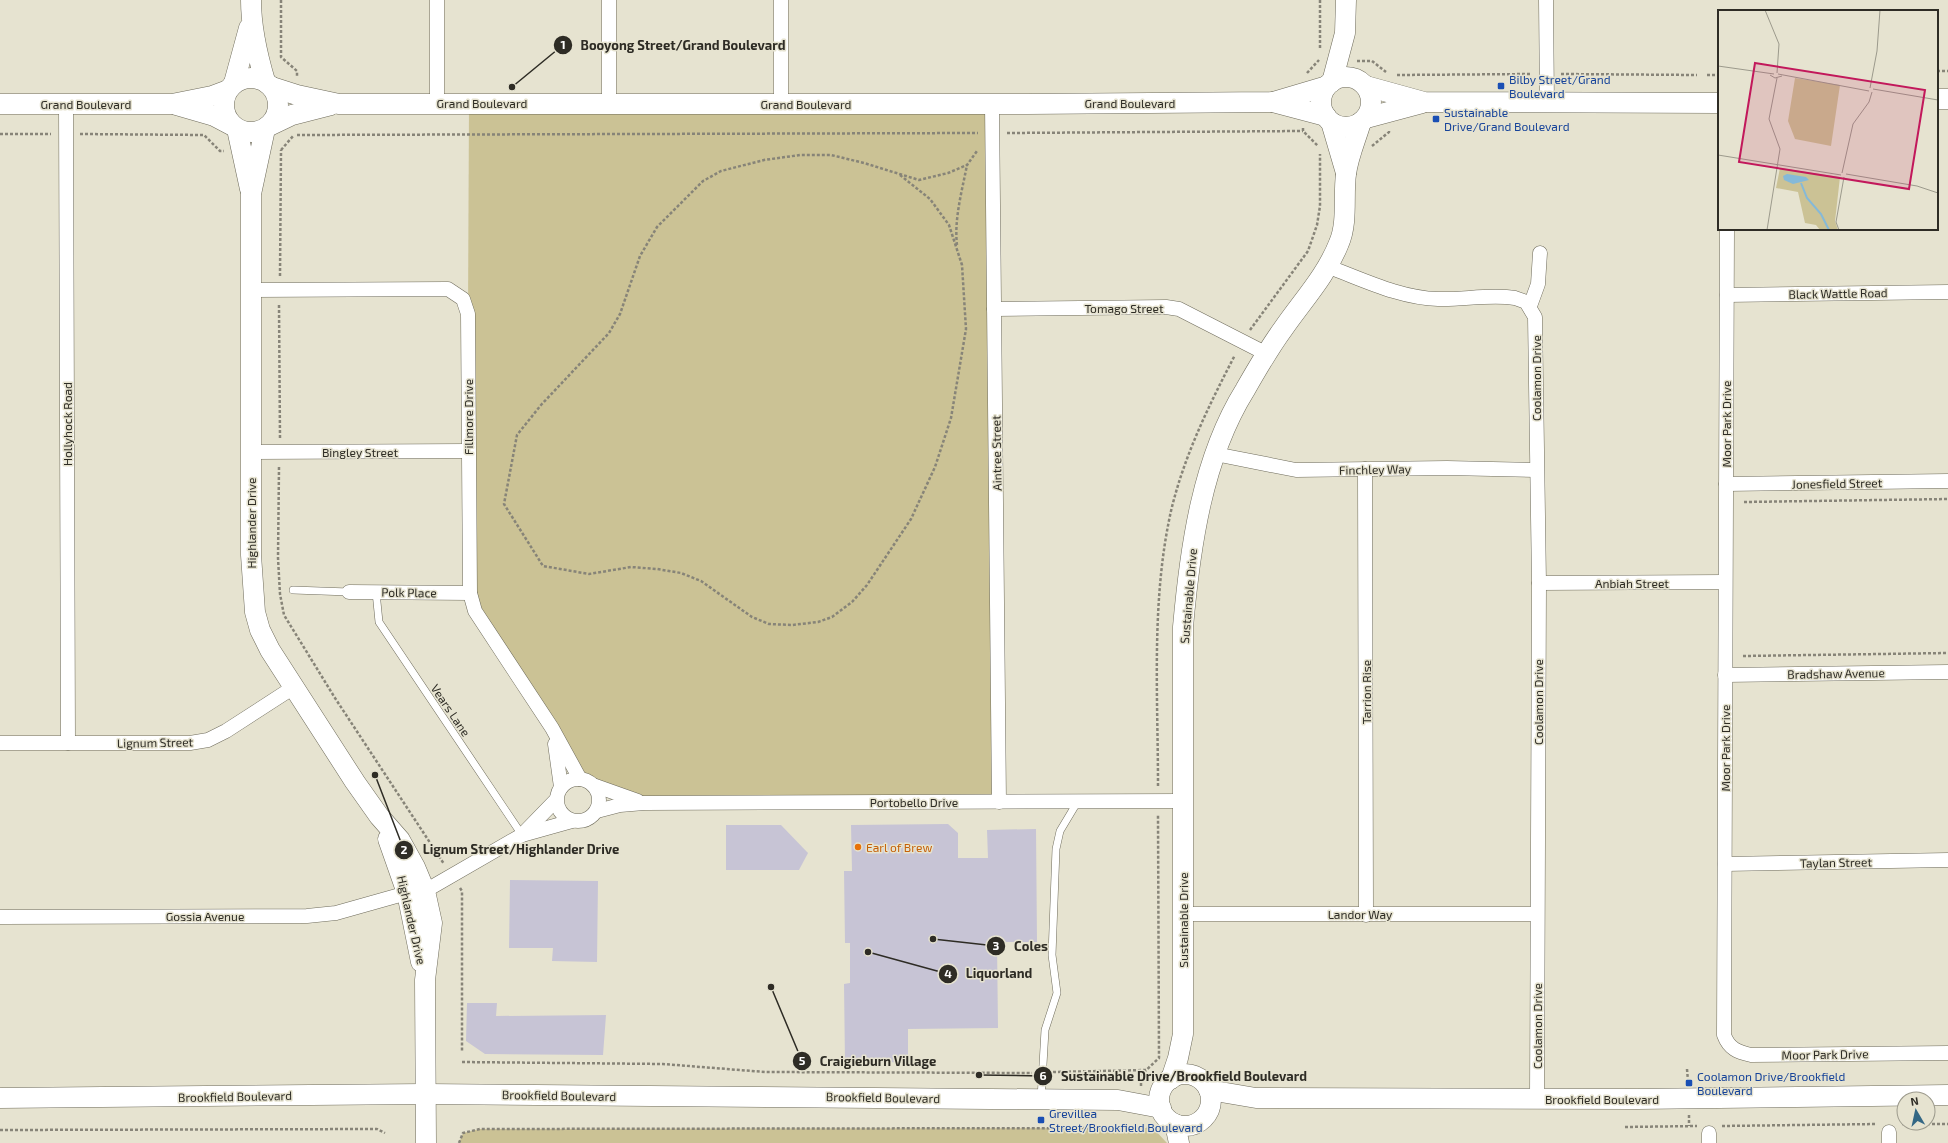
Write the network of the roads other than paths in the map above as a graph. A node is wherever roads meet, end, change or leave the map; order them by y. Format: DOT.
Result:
graph roads {
  1 [pos="251,0"];
  2 [pos="437,0"];
  3 [pos="608,0"];
  4 [pos="781,0"];
  5 [pos="1346,0"];
  6 [pos="1546,0"];
  7 [pos="251,20"];
  8 [pos="1345,34"];
  9 [pos="1362,83"];
  10 [pos="269,84"];
  11 [pos="1329,84"];
  12 [pos="231,86"];
  13 [pos="1273,102"];
  14 [pos="1424,102"];
  15 [pos="437,103"];
  16 [pos="1547,103"];
  17 [pos="1718,103"];
  18 [pos="0,104"];
  19 [pos="66,104"];
  20 [pos="172,104"];
  21 [pos="339,104"];
  22 [pos="609,104"];
  23 [pos="781,104"];
  24 [pos="992,104"];
  25 [pos="1328,119"];
  26 [pos="1363,120"];
  27 [pos="267,127"];
  28 [pos="235,128"];
  29 [pos="1346,173"];
  30 [pos="251,194"];
  31 [pos="1728,230"];
  32 [pos="1540,253"];
  33 [pos="1329,267"];
  34 [pos="251,290"];
  35 [pos="1948,292"];
  36 [pos="1727,296"];
  37 [pos="1530,306"];
  38 [pos="994,309"];
  39 [pos="1267,354"];
  40 [pos="468,451"];
  41 [pos="251,452"];
  42 [pos="1215,454"];
  43 [pos="1365,469"];
  44 [pos="1536,470"];
  45 [pos="1948,481"];
  46 [pos="1726,484"];
  47 [pos="1725,582"];
  48 [pos="1539,583"];
  49 [pos="293,590"];
  50 [pos="348,592"];
  51 [pos="376,592"];
  52 [pos="470,593"];
  53 [pos="1948,672"];
  54 [pos="1725,675"];
  55 [pos="294,687"];
  56 [pos="552,728"];
  57 [pos="0,743"];
  58 [pos="68,743"];
  59 [pos="580,779"];
  60 [pos="593,785"];
  61 [pos="558,794"];
  62 [pos="1078,801"];
  63 [pos="1183,801"];
  64 [pos="999,802"];
  65 [pos="644,803"];
  66 [pos="597,811"];
  67 [pos="572,821"];
  68 [pos="522,835"];
  69 [pos="1948,860"];
  70 [pos="1725,864"];
  71 [pos="416,892"];
  72 [pos="1183,914"];
  73 [pos="1366,914"];
  74 [pos="1537,914"];
  75 [pos="0,917"];
  76 [pos="1183,1034"];
  77 [pos="1948,1053"];
  78 [pos="1195,1076"];
  79 [pos="1167,1083"];
  80 [pos="1209,1090"];
  81 [pos="425,1094"];
  82 [pos="1948,1095"];
  83 [pos="0,1098"];
  84 [pos="1256,1098"];
  85 [pos="1041,1099"];
  86 [pos="1537,1099"];
  87 [pos="1118,1100"];
  88 [pos="1161,1108"];
  89 [pos="1209,1111"];
  90 [pos="1180,1134"];
  91 [pos="426,1143"];
  1 -- 7 [label="street"];
  2 -- 15 [label="street"];
  3 -- 22 [label="street"];
  4 -- 23 [label="street"];
  5 -- 8 [label="street"];
  6 -- 16 [label="street"];
  7 -- 10 [label="street"];
  7 -- 12 [label="street"];
  8 -- 9 [label="street"];
  8 -- 11 [label="street"];
  9 -- 11 [label="street"];
  9 -- 14 [label="street"];
  9 -- 26 [label="street"];
  10 -- 12 [label="street"];
  10 -- 21 [label="street, Grand Boulevard"];
  10 -- 27 [label="street"];
  11 -- 13 [label="street, Grand Boulevard"];
  11 -- 25 [label="street"];
  12 -- 20 [label="street, Grand Boulevard"];
  12 -- 28 [label="street"];
  13 -- 24 [label="street, Grand Boulevard"];
  13 -- 25 [label="street, Grand Boulevard"];
  14 -- 16 [label="street"];
  14 -- 26 [label="street"];
  15 -- 21 [label="street, Grand Boulevard"];
  15 -- 22 [label="street, Grand Boulevard"];
  16 -- 17 [label="street"];
  18 -- 19 [label="street, Grand Boulevard"];
  19 -- 20 [label="street, Grand Boulevard"];
  19 -- 58 [label="street, Hollyhock Road"];
  20 -- 28 [label="street, Grand Boulevard"];
  21 -- 27 [label="street, Grand Boulevard"];
  22 -- 23 [label="street, Grand Boulevard"];
  23 -- 24 [label="street, Grand Boulevard"];
  24 -- 38 [label="street, Aintree Street"];
  25 -- 26 [label="street"];
  25 -- 29 [label="street, Sustainable Drive"];
  26 -- 29 [label="street, Sustainable Drive"];
  27 -- 28 [label="street"];
  27 -- 30 [label="street, Highlander Drive"];
  28 -- 30 [label="street, Highlander Drive"];
  29 -- 33 [label="street, Sustainable Drive"];
  30 -- 34 [label="street, Highlander Drive"];
  31 -- 36 [label="street, Moor Park Drive"];
  32 -- 37 [label="street"];
  33 -- 37 [label="street"];
  33 -- 39 [label="street, Sustainable Drive"];
  34 -- 40 [label="street, Fillmore Drive"];
  34 -- 41 [label="street, Highlander Drive"];
  35 -- 36 [label="street, Black Wattle Road"];
  36 -- 46 [label="street, Moor Park Drive"];
  37 -- 44 [label="street, Coolamon Drive"];
  38 -- 39 [label="street, Tomago Street"];
  38 -- 64 [label="street, Aintree Street"];
  39 -- 42 [label="street, Sustainable Drive"];
  40 -- 41 [label="street, Bingley Street"];
  40 -- 52 [label="street, Fillmore Drive"];
  41 -- 55 [label="street, Highlander Drive"];
  42 -- 43 [label="street, Finchley Way"];
  42 -- 63 [label="street, Sustainable Drive"];
  43 -- 44 [label="street, Finchley Way"];
  43 -- 73 [label="street, Tarrion Rise"];
  44 -- 48 [label="street, Coolamon Drive"];
  45 -- 46 [label="street, Jonesfield Street"];
  46 -- 47 [label="street, Moor Park Drive"];
  47 -- 48 [label="street, Anbiah Street"];
  47 -- 54 [label="street, Moor Park Drive"];
  48 -- 74 [label="street, Coolamon Drive"];
  49 -- 50 [label="lane"];
  50 -- 51 [label="street, Polk Place"];
  51 -- 52 [label="street, Polk Place"];
  51 -- 68 [label="lane, Vears Lane"];
  52 -- 56 [label="street, Fillmore Drive"];
  53 -- 54 [label="street, Bradshaw Avenue"];
  54 -- 70 [label="street, Moor Park Drive"];
  55 -- 58 [label="street, Lignum Street"];
  55 -- 71 [label="street, Highlander Drive"];
  56 -- 59 [label="street, Fillmore Drive"];
  56 -- 61 [label="street"];
  57 -- 58 [label="street, Lignum Street"];
  59 -- 60 [label="street"];
  59 -- 61 [label="street"];
  60 -- 65 [label="street, Portobello Drive"];
  60 -- 66 [label="street"];
  61 -- 67 [label="street"];
  61 -- 68 [label="street"];
  62 -- 63 [label="street, Portobello Drive"];
  62 -- 64 [label="street, Portobello Drive"];
  62 -- 85 [label="lane"];
  63 -- 72 [label="street, Sustainable Drive"];
  64 -- 65 [label="street, Portobello Drive"];
  65 -- 66 [label="street, Portobello Drive"];
  66 -- 67 [label="street"];
  67 -- 68 [label="street"];
  68 -- 71 [label="street"];
  69 -- 70 [label="street, Taylan Street"];
  70 -- 77 [label="street, Moor Park Drive"];
  71 -- 75 [label="street, Gossia Avenue"];
  71 -- 81 [label="street, Highlander Drive"];
  72 -- 73 [label="street, Landor Way"];
  72 -- 76 [label="street, Sustainable Drive"];
  73 -- 74 [label="street, Landor Way"];
  74 -- 86 [label="street, Coolamon Drive"];
  76 -- 78 [label="street, Sustainable Drive"];
  76 -- 79 [label="street, Sustainable Drive"];
  78 -- 79 [label="street"];
  78 -- 80 [label="street"];
  79 -- 87 [label="street, Brookfield Boulevard"];
  79 -- 88 [label="street"];
  80 -- 84 [label="street, Brookfield Boulevard"];
  80 -- 89 [label="street"];
  81 -- 83 [label="street, Brookfield Boulevard"];
  81 -- 85 [label="street, Brookfield Boulevard"];
  81 -- 91 [label="street, Highlander Drive"];
  82 -- 86 [label="street, Brookfield Boulevard"];
  84 -- 86 [label="street, Brookfield Boulevard"];
  84 -- 89 [label="street, Brookfield Boulevard"];
  85 -- 87 [label="street, Brookfield Boulevard"];
  87 -- 88 [label="street, Brookfield Boulevard"];
  88 -- 90 [label="street"];
  89 -- 90 [label="street"];
}
